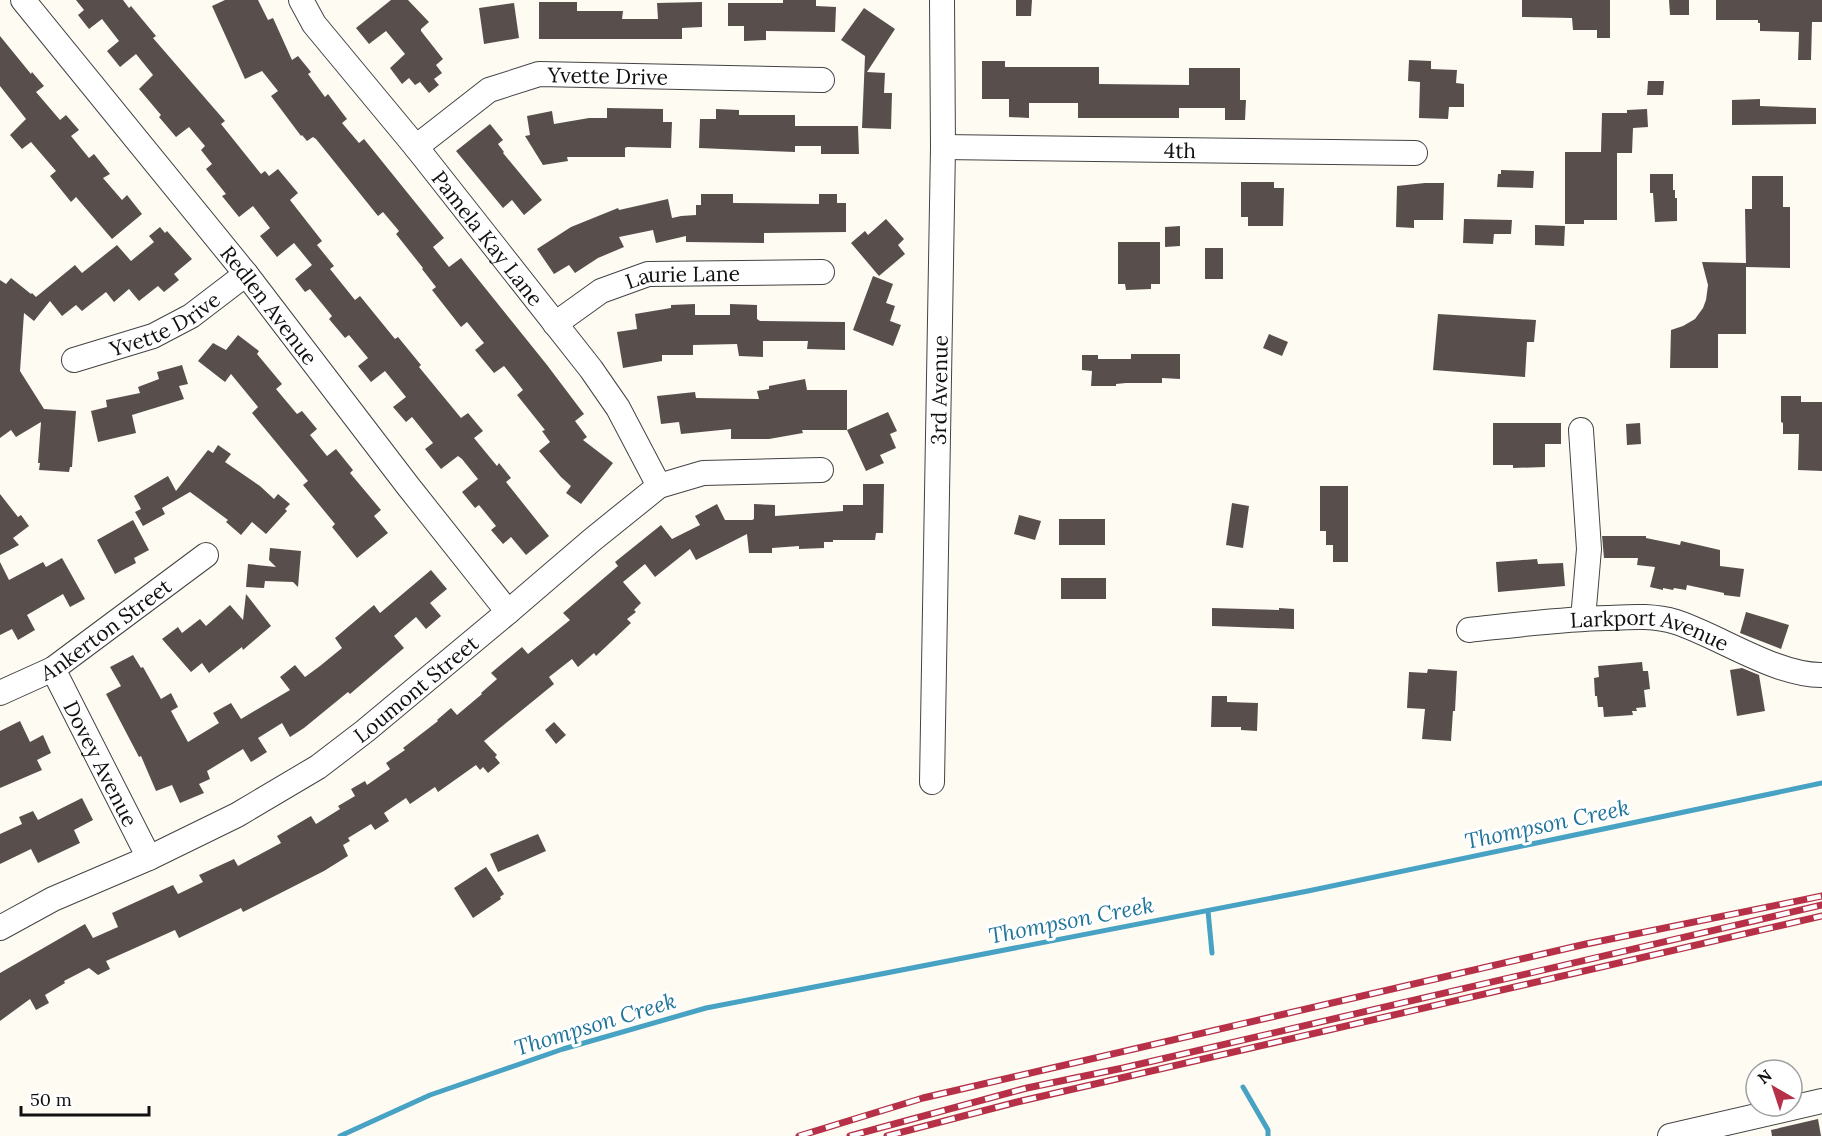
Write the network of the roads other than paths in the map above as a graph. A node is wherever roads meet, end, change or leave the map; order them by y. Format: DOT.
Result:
graph roads {
  1 [pos="23,0"];
  2 [pos="301,0"];
  3 [pos="942,0"];
  4 [pos="822,80"];
  5 [pos="416,147"];
  6 [pos="943,147"];
  7 [pos="1415,153"];
  8 [pos="822,272"];
  9 [pos="246,274"];
  10 [pos="555,324"];
  11 [pos="74,360"];
  12 [pos="1581,430"];
  13 [pos="821,470"];
  14 [pos="659,486"];
  15 [pos="206,555"];
  16 [pos="508,612"];
  17 [pos="1583,618"];
  18 [pos="1469,630"];
  19 [pos="53,669"];
  20 [pos="1822,675"];
  21 [pos="0,693"];
  22 [pos="932,782"];
  23 [pos="148,858"];
  24 [pos="0,928"];
  25 [pos="1822,1101"];
  26 [pos="1670,1136"];
  1 -- 9 [label="street, Redlen Avenue"];
  2 -- 5 [label="street, Pamela Kay Lane"];
  3 -- 6 [label="street, 3rd Avenue"];
  4 -- 5 [label="street, Yvette Drive"];
  5 -- 10 [label="street, Pamela Kay Lane"];
  6 -- 7 [label="street, 4th"];
  6 -- 22 [label="street, 3rd Avenue"];
  8 -- 10 [label="street, Laurie Lane"];
  9 -- 11 [label="street, Yvette Drive"];
  9 -- 16 [label="street, Redlen Avenue"];
  10 -- 14 [label="street, Pamela Kay Lane"];
  12 -- 17 [label="street"];
  13 -- 14 [label="street, Loumont Street"];
  14 -- 16 [label="street, Loumont Street"];
  15 -- 19 [label="street, Ankerton Street"];
  16 -- 23 [label="street, Loumont Street"];
  17 -- 18 [label="street, Larkport Avenue"];
  17 -- 20 [label="street, Larkport Avenue"];
  19 -- 21 [label="street, Ankerton Street"];
  19 -- 23 [label="street, Dovey Avenue"];
  23 -- 24 [label="street, Loumont Street"];
  25 -- 26 [label="street"];
}
